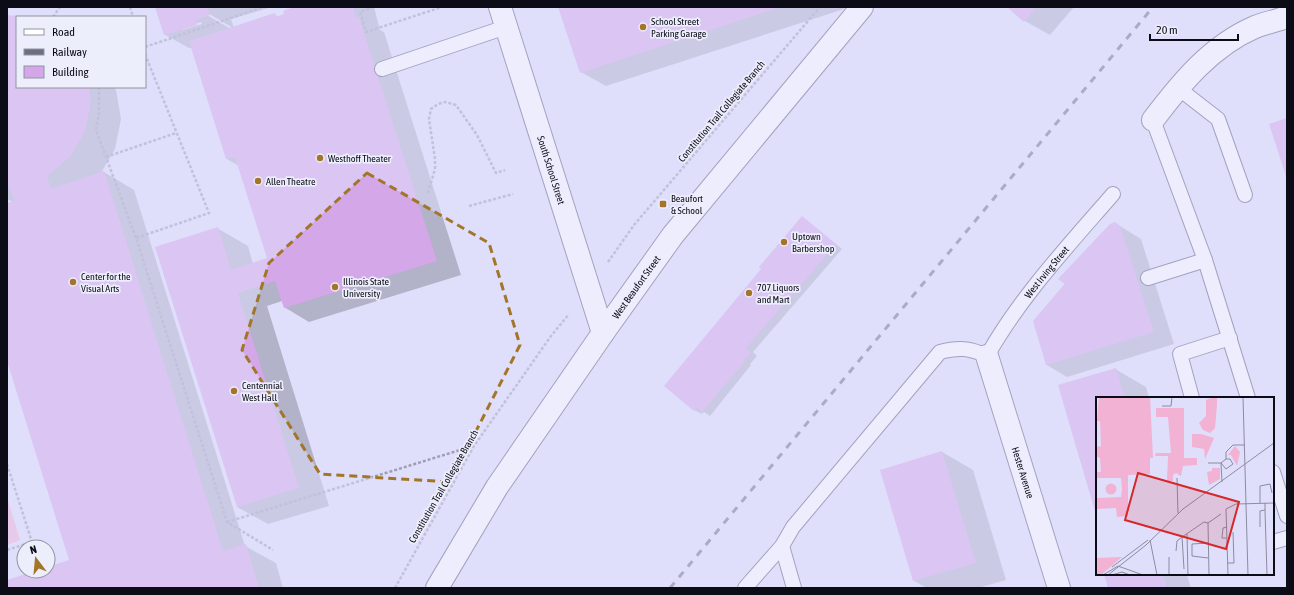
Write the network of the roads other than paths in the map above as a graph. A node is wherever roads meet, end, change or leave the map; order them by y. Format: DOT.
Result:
graph roads {
  1 [pos="862,7"];
  2 [pos="503,17"];
  3 [pos="1287,17"];
  4 [pos="382,69"];
  5 [pos="1178,88"];
  6 [pos="1153,120"];
  7 [pos="1113,194"];
  8 [pos="1245,195"];
  9 [pos="1205,260"];
  10 [pos="1148,278"];
  11 [pos="603,333"];
  12 [pos="1230,338"];
  13 [pos="987,356"];
  14 [pos="1192,397"];
  15 [pos="1248,397"];
  16 [pos="1274,475"];
  17 [pos="1287,516"];
  18 [pos="1287,538"];
  19 [pos="1274,542"];
  20 [pos="782,546"];
  21 [pos="1057,587"];
  22 [pos="438,588"];
  23 [pos="745,588"];
  24 [pos="794,588"];
  1 -- 11 [label="street, West Beaufort Street"];
  2 -- 4 [label="lane"];
  2 -- 11 [label="street, South School Street"];
  3 -- 5 [label="street"];
  5 -- 6 [label="street"];
  5 -- 8 [label="lane"];
  6 -- 9 [label="lane"];
  7 -- 13 [label="lane, West Irving Street"];
  9 -- 10 [label="lane"];
  9 -- 12 [label="lane"];
  11 -- 22 [label="street, West Beaufort Street"];
  12 -- 14 [label="lane"];
  12 -- 15 [label="lane"];
  13 -- 20 [label="lane"];
  13 -- 21 [label="street, Hester Avenue"];
  16 -- 17 [label="lane"];
  18 -- 19 [label="lane"];
  20 -- 23 [label="lane"];
  20 -- 24 [label="lane"];
}
